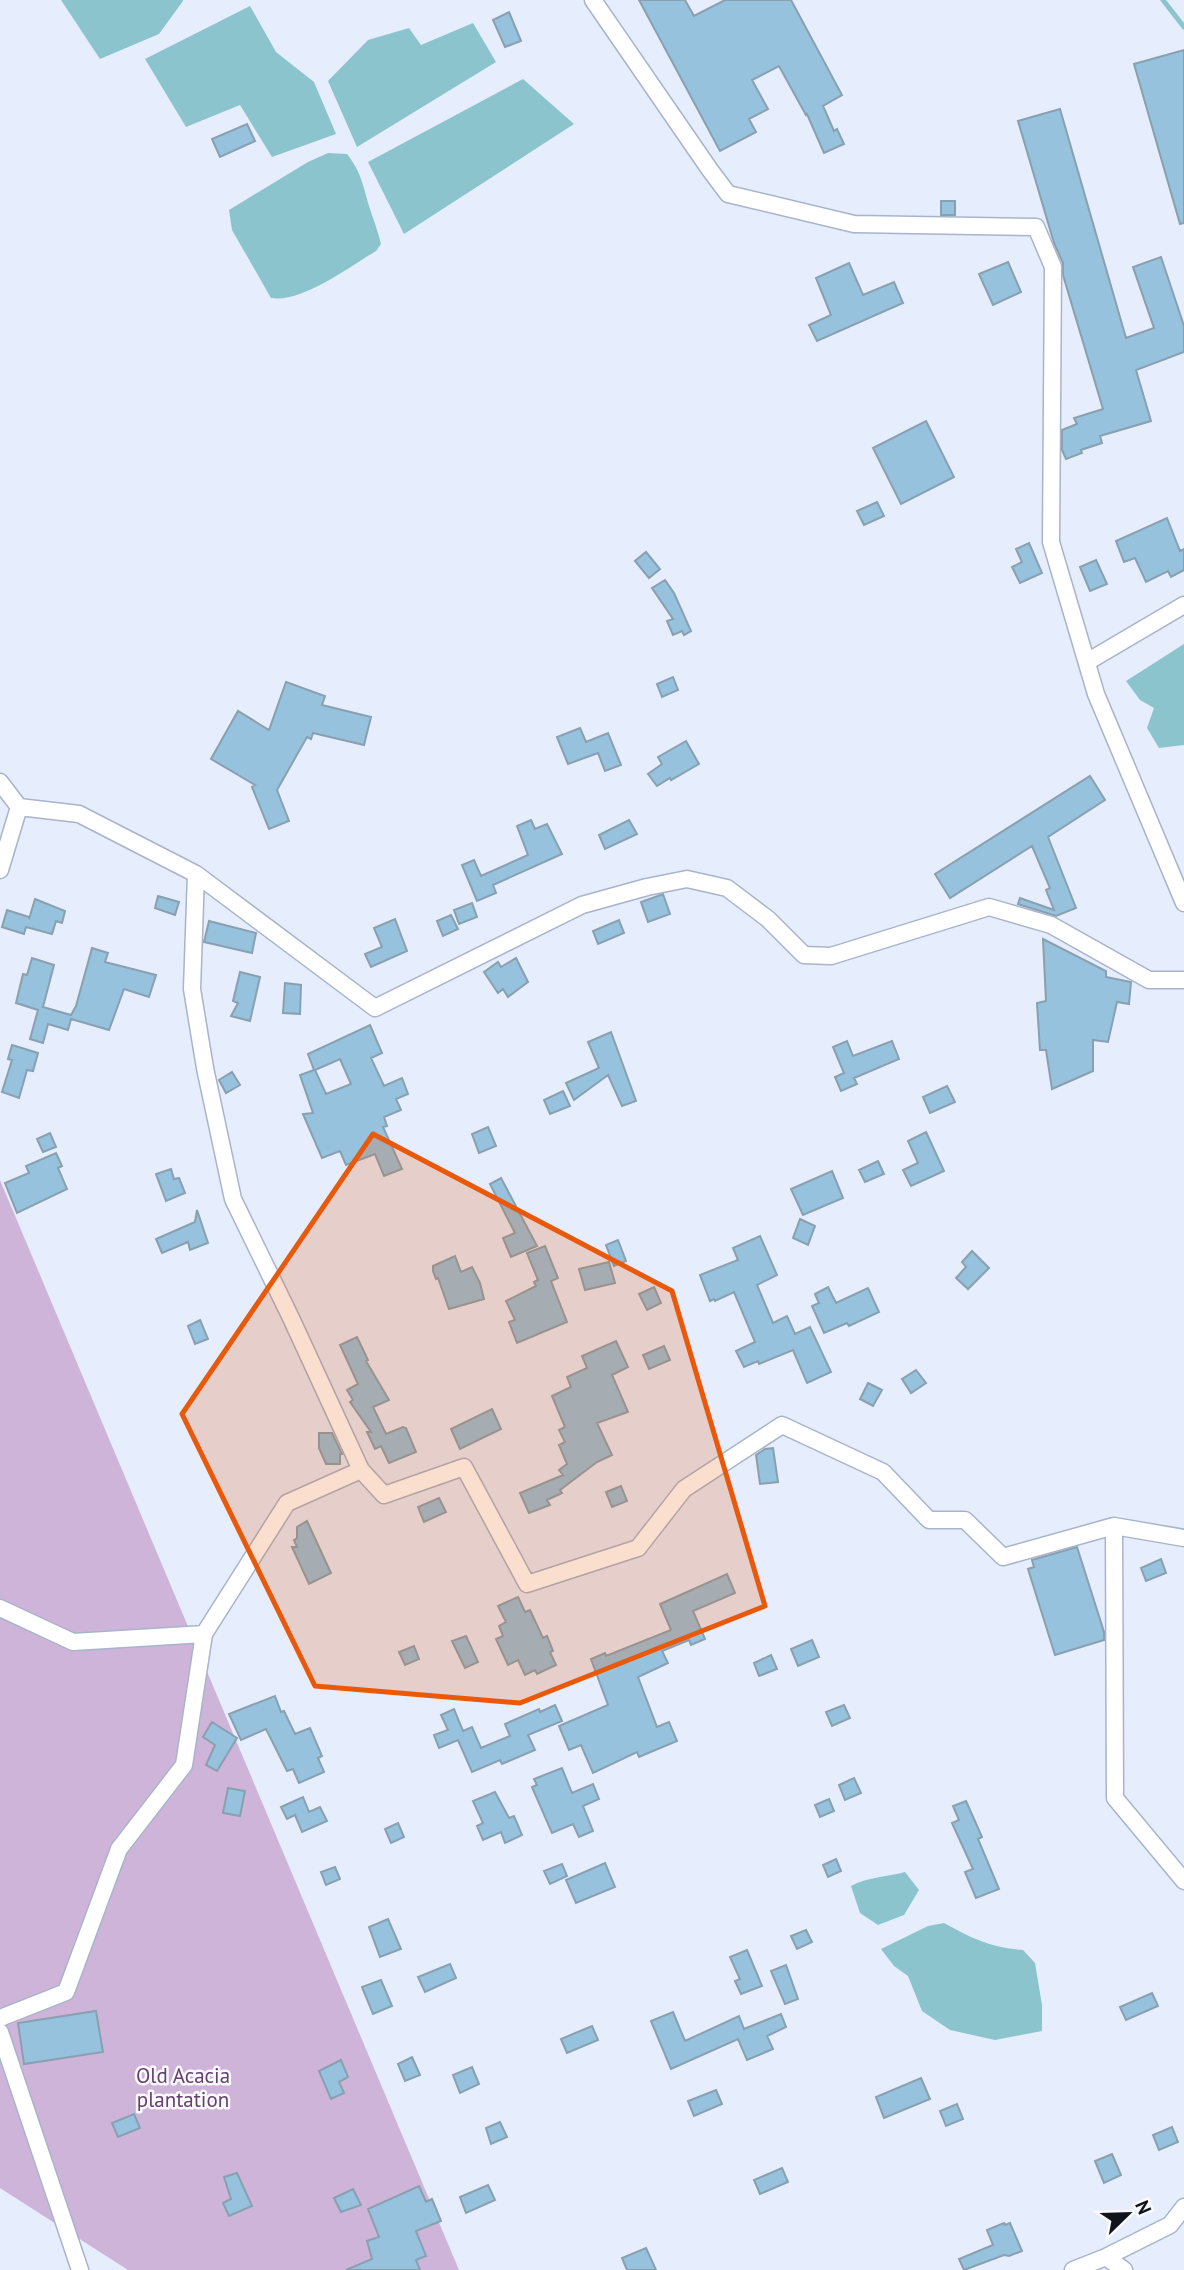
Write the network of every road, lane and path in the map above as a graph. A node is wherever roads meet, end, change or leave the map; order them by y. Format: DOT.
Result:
graph roads {
  1 [pos="593,0"];
  2 [pos="1184,606"];
  3 [pos="1087,662"];
  4 [pos="0,782"];
  5 [pos="19,807"];
  6 [pos="0,870"];
  7 [pos="195,874"];
  8 [pos="1184,903"];
  9 [pos="1184,980"];
  10 [pos="360,1469"];
  11 [pos="1114,1526"];
  12 [pos="1184,1538"];
  13 [pos="0,1608"];
  14 [pos="204,1634"];
  15 [pos="1184,1881"];
  16 [pos="0,2018"];
  17 [pos="0,2032"];
  18 [pos="1184,2207"];
  19 [pos="1106,2257"];
  20 [pos="80,2270"];
  21 [pos="1073,2270"];
  22 [pos="1124,2270"];
  1 -- 3 [label="street"];
  2 -- 3 [label="street"];
  3 -- 8 [label="street"];
  4 -- 5 [label="street"];
  5 -- 6 [label="street"];
  5 -- 7 [label="street"];
  7 -- 9 [label="street"];
  7 -- 10 [label="street"];
  10 -- 11 [label="street"];
  10 -- 14 [label="street"];
  11 -- 12 [label="street"];
  11 -- 15 [label="street"];
  13 -- 14 [label="street"];
  14 -- 16 [label="street"];
  17 -- 20 [label="street"];
  18 -- 19 [label="street"];
  19 -- 21 [label="street"];
  19 -- 22 [label="street"];
}
